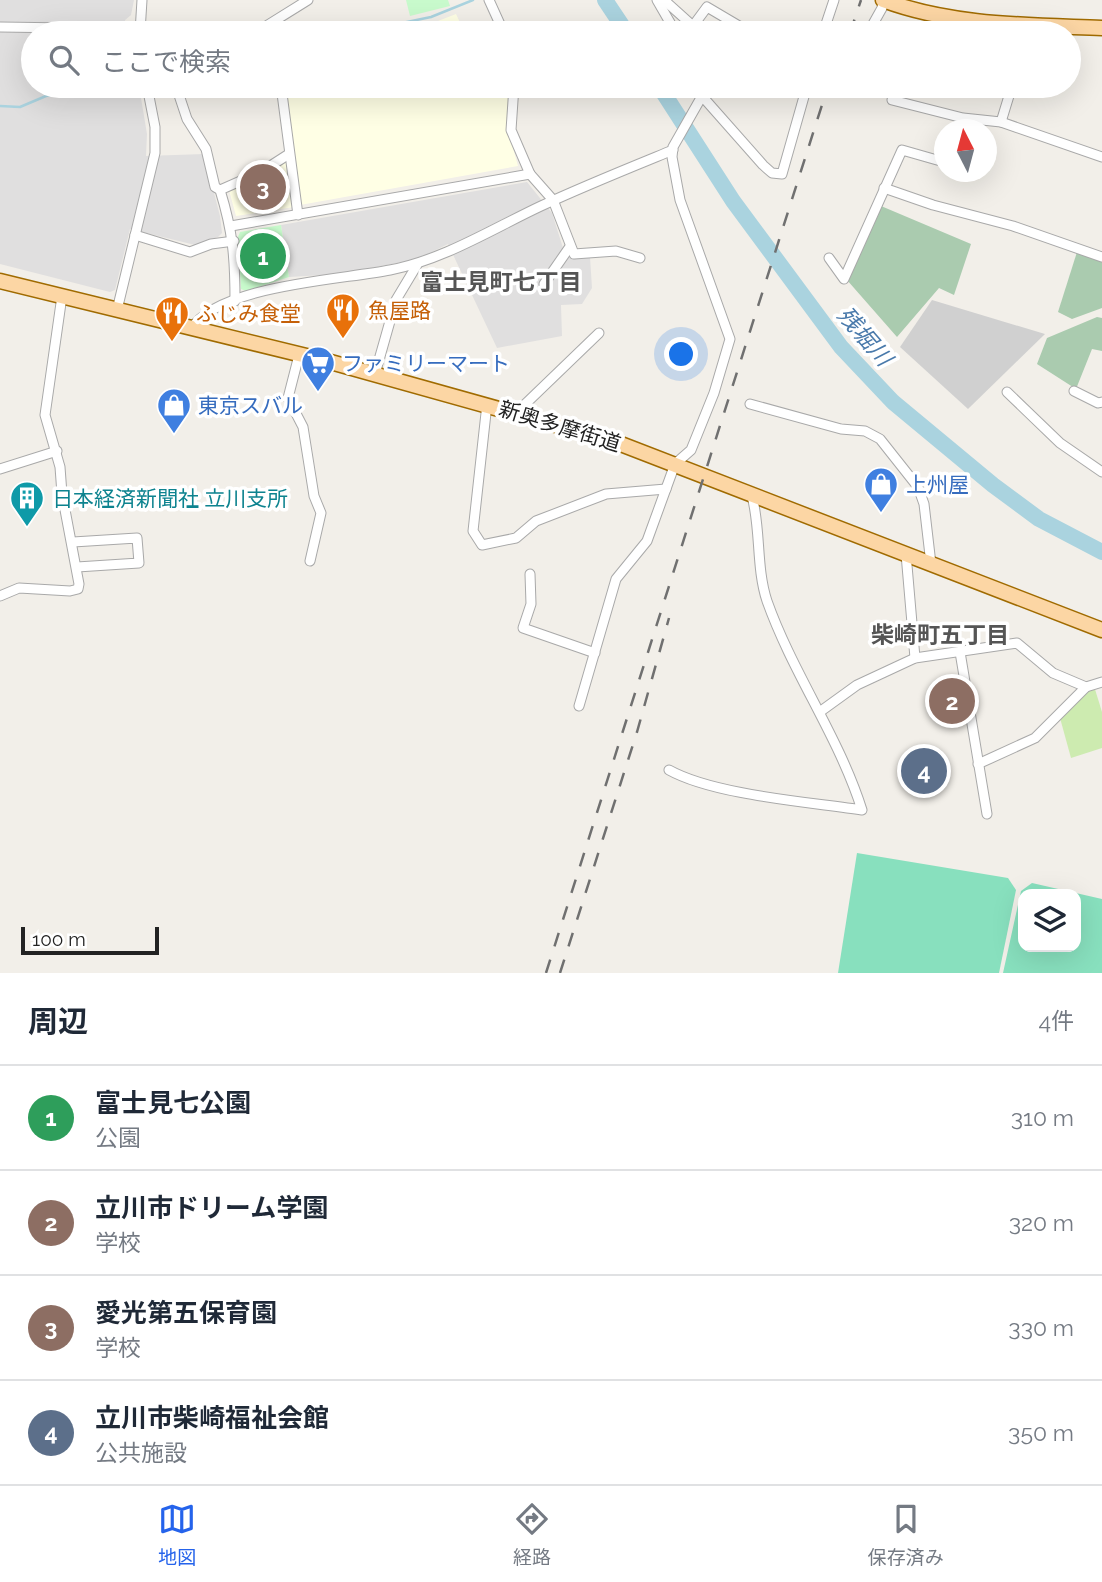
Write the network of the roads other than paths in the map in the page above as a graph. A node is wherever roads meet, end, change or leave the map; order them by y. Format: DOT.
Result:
graph roads {
  1 [pos="142,0"];
  2 [pos="307,0"];
  3 [pos="489,0"];
  4 [pos="657,0"];
  5 [pos="664,0"];
  6 [pos="834,0"];
  7 [pos="883,0"];
  8 [pos="141,21"];
  9 [pos="274,21"];
  10 [pos="499,21"];
  11 [pos="669,21"];
  12 [pos="687,21"];
  13 [pos="697,21"];
  14 [pos="727,21"];
  15 [pos="827,21"];
  16 [pos="873,21"];
  17 [pos="965,21"];
  18 [pos="0,27"];
  19 [pos="21,28"];
  20 [pos="1081,29"];
  21 [pos="1102,29"];
  22 [pos="150,98"];
  23 [pos="180,98"];
  24 [pos="282,98"];
  25 [pos="513,98"];
  26 [pos="701,98"];
  27 [pos="704,98"];
  28 [pos="804,98"];
  29 [pos="892,98"];
  30 [pos="1008,98"];
  31 [pos="963,118"];
  32 [pos="1001,122"];
  33 [pos="673,148"];
  34 [pos="289,154"];
  35 [pos="1102,157"];
  36 [pos="934,159"];
  37 [pos="530,174"];
  38 [pos="884,188"];
  39 [pos="220,190"];
  40 [pos="553,200"];
  41 [pos="298,215"];
  42 [pos="231,226"];
  43 [pos="135,235"];
  44 [pos="234,241"];
  45 [pos="569,248"];
  46 [pos="1102,257"];
  47 [pos="640,258"];
  48 [pos="828,258"];
  49 [pos="417,265"];
  50 [pos="0,281"];
  51 [pos="544,284"];
  52 [pos="62,296"];
  53 [pos="236,301"];
  54 [pos="117,310"];
  55 [pos="191,329"];
  56 [pos="599,333"];
  57 [pos="299,355"];
  58 [pos="375,374"];
  59 [pos="1074,391"];
  60 [pos="1007,392"];
  61 [pos="1102,402"];
  62 [pos="487,404"];
  63 [pos="750,404"];
  64 [pos="517,412"];
  65 [pos="57,452"];
  66 [pos="675,464"];
  67 [pos="0,469"];
  68 [pos="1102,472"];
  69 [pos="666,489"];
  70 [pos="752,496"];
  71 [pos="73,541"];
  72 [pos="906,554"];
  73 [pos="310,561"];
  74 [pos="930,564"];
  75 [pos="77,567"];
  76 [pos="530,574"];
  77 [pos="0,596"];
  78 [pos="1102,630"];
  79 [pos="960,652"];
  80 [pos="595,653"];
  81 [pos="915,658"];
  82 [pos="1102,682"];
  83 [pos="1086,687"];
  84 [pos="579,706"];
  85 [pos="821,711"];
  86 [pos="978,764"];
  87 [pos="669,770"];
  88 [pos="987,814"];
  1 -- 8 [label="street"];
  2 -- 9 [label="street"];
  3 -- 10 [label="street"];
  4 -- 11 [label="street"];
  5 -- 12 [label="street"];
  6 -- 15 [label="street"];
  7 -- 16 [label="street"];
  7 -- 17 [label="main road"];
  13 -- 14 [label="street"];
  18 -- 19 [label="street"];
  20 -- 21 [label="main road"];
  22 -- 43 [label="street"];
  23 -- 39 [label="street"];
  24 -- 34 [label="street"];
  25 -- 37 [label="street"];
  26 -- 33 [label="street"];
  27 -- 28 [label="street"];
  29 -- 31 [label="street"];
  30 -- 32 [label="street"];
  31 -- 32 [label="street"];
  32 -- 35 [label="street"];
  33 -- 40 [label="street"];
  33 -- 66 [label="street"];
  34 -- 39 [label="street"];
  34 -- 41 [label="street"];
  36 -- 38 [label="street"];
  37 -- 40 [label="street"];
  37 -- 41 [label="street"];
  38 -- 46 [label="street"];
  38 -- 48 [label="street"];
  39 -- 42 [label="street"];
  40 -- 45 [label="street"];
  40 -- 49 [label="street"];
  41 -- 42 [label="street"];
  42 -- 44 [label="street"];
  43 -- 44 [label="street"];
  43 -- 54 [label="street"];
  44 -- 53 [label="street"];
  45 -- 47 [label="street"];
  45 -- 51 [label="street"];
  49 -- 53 [label="street"];
  49 -- 58 [label="street"];
  50 -- 52 [label="main road, 新奥多摩街道"];
  52 -- 54 [label="main road, 新奥多摩街道"];
  52 -- 65 [label="street"];
  53 -- 55 [label="street"];
  54 -- 55 [label="main road, 新奥多摩街道"];
  55 -- 57 [label="main road, 新奥多摩街道"];
  56 -- 64 [label="street"];
  57 -- 58 [label="main road, 新奥多摩街道"];
  57 -- 73 [label="street"];
  58 -- 62 [label="main road, 新奥多摩街道"];
  59 -- 61 [label="street"];
  60 -- 68 [label="street"];
  62 -- 64 [label="main road, 新奥多摩街道"];
  62 -- 69 [label="street"];
  63 -- 74 [label="street"];
  64 -- 66 [label="main road, 新奥多摩街道"];
  65 -- 67 [label="street"];
  65 -- 71 [label="street"];
  66 -- 69 [label="street"];
  66 -- 70 [label="main road, 新奥多摩街道"];
  69 -- 80 [label="street"];
  70 -- 72 [label="main road, 新奥多摩街道"];
  70 -- 85 [label="street"];
  71 -- 75 [label="street"];
  71 -- 75 [label="street"];
  72 -- 74 [label="main road, 新奥多摩街道"];
  72 -- 81 [label="street"];
  74 -- 78 [label="main road, 新奥多摩街道"];
  75 -- 77 [label="street"];
  76 -- 80 [label="street"];
  79 -- 81 [label="street"];
  79 -- 83 [label="street"];
  79 -- 86 [label="street"];
  80 -- 84 [label="street"];
  81 -- 85 [label="street"];
  82 -- 83 [label="street"];
  83 -- 86 [label="street"];
  85 -- 87 [label="street"];
  86 -- 88 [label="street"];
}
